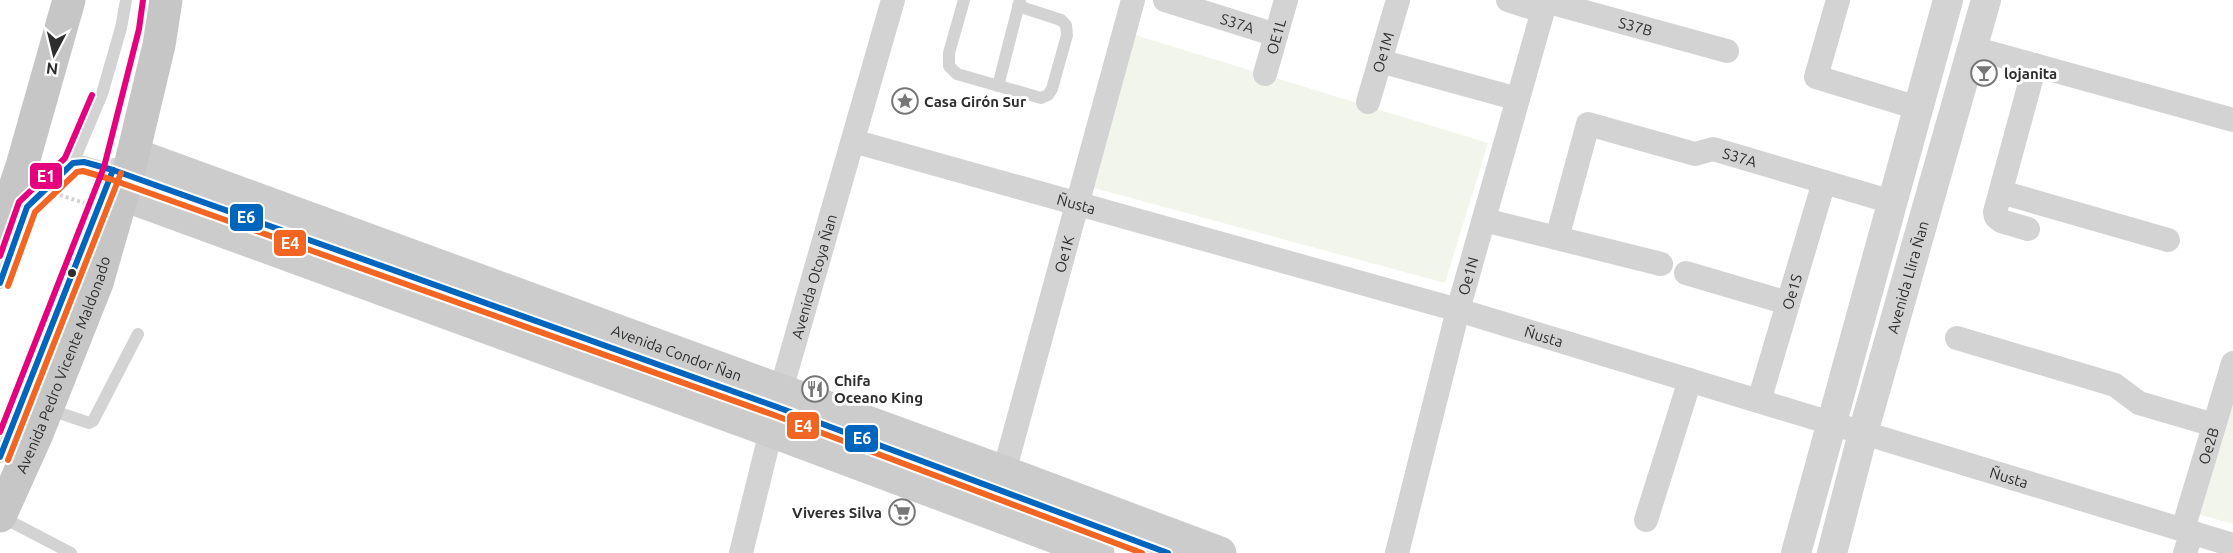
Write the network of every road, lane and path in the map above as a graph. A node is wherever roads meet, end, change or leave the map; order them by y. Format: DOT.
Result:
graph roads {
  1 [pos="69,0"];
  2 [pos="126,0"];
  3 [pos="152,0"];
  4 [pos="166,0"];
  5 [pos="893,0"];
  6 [pos="964,0"];
  7 [pos="1133,0"];
  8 [pos="1165,0"];
  9 [pos="1286,0"];
  10 [pos="1398,0"];
  11 [pos="1508,0"];
  12 [pos="1838,0"];
  13 [pos="1948,0"];
  14 [pos="1986,0"];
  15 [pos="1019,3"];
  16 [pos="1544,4"];
  17 [pos="1276,35"];
  18 [pos="1973,48"];
  19 [pos="1727,51"];
  20 [pos="1380,61"];
  21 [pos="2035,65"];
  22 [pos="1264,74"];
  23 [pos="998,86"];
  24 [pos="1518,99"];
  25 [pos="1368,102"];
  26 [pos="1918,108"];
  27 [pos="2233,120"];
  28 [pos="852,141"];
  29 [pos="73,164"];
  30 [pos="119,180"];
  31 [pos="1824,182"];
  32 [pos="44,191"];
  33 [pos="2001,192"];
  34 [pos="1892,202"];
  35 [pos="1077,204"];
  36 [pos="1484,220"];
  37 [pos="2028,229"];
  38 [pos="0,232"];
  39 [pos="1557,238"];
  40 [pos="2168,240"];
  41 [pos="1661,264"];
  42 [pos="1686,273"];
  43 [pos="0,283"];
  44 [pos="1788,303"];
  45 [pos="1458,310"];
  46 [pos="138,334"];
  47 [pos="1957,338"];
  48 [pos="2233,363"];
  49 [pos="1690,380"];
  50 [pos="1759,401"];
  51 [pos="47,408"];
  52 [pos="776,409"];
  53 [pos="1830,423"];
  54 [pos="2214,425"];
  55 [pos="1863,433"];
  56 [pos="0,457"];
  57 [pos="1004,472"];
  58 [pos="2,506"];
  59 [pos="1646,520"];
  60 [pos="2186,538"];
  61 [pos="2233,545"];
  62 [pos="71,553"];
  63 [pos="741,553"];
  64 [pos="1098,553"];
  65 [pos="1168,553"];
  66 [pos="1220,553"];
  67 [pos="1397,553"];
  68 [pos="1796,553"];
  69 [pos="1832,553"];
  1 -- 38 [label="main road"];
  2 -- 29 [label="lane"];
  3 -- 30 [label="lane"];
  4 -- 30 [label="main road, Avenida Pedro Vicente Maldonado"];
  5 -- 28 [label="street, Avenida Otoya Ñan"];
  6 -- 23 [label="lane"];
  7 -- 35 [label="street, Oe1K"];
  8 -- 17 [label="street, S37A"];
  9 -- 17 [label="street, OE1L"];
  10 -- 20 [label="street, Oe1M"];
  11 -- 16 [label="street, S37B"];
  12 -- 26 [label="street"];
  13 -- 26 [label="street"];
  14 -- 18 [label="street, Avenida Llira Ñan"];
  15 -- 23 [label="lane"];
  15 -- 23 [label="lane"];
  16 -- 19 [label="street, S37B"];
  16 -- 24 [label="street, Oe1N"];
  17 -- 22 [label="street, OE1L"];
  18 -- 21 [label="street"];
  18 -- 55 [label="street, Avenida Llira Ñan"];
  20 -- 24 [label="street"];
  20 -- 25 [label="street, Oe1M"];
  21 -- 27 [label="street"];
  21 -- 33 [label="street"];
  24 -- 36 [label="street, Oe1N"];
  26 -- 34 [label="street"];
  28 -- 35 [label="street, Ñusta"];
  28 -- 52 [label="street, Avenida Otoya Ñan"];
  29 -- 30 [label="lane"];
  29 -- 32 [label="lane"];
  30 -- 32 [label="path"];
  30 -- 51 [label="main road, Avenida Pedro Vicente Maldonado"];
  30 -- 52 [label="main road"];
  30 -- 56 [label="lane"];
  31 -- 34 [label="street, S37A"];
  31 -- 39 [label="street, S37A"];
  31 -- 44 [label="street, Oe1S"];
  32 -- 43 [label="lane"];
  33 -- 37 [label="street"];
  33 -- 40 [label="street"];
  34 -- 53 [label="street"];
  35 -- 45 [label="street, Ñusta"];
  35 -- 57 [label="street, Oe1K"];
  36 -- 39 [label="street"];
  36 -- 45 [label="street, Oe1N"];
  39 -- 41 [label="street"];
  42 -- 44 [label="street"];
  44 -- 50 [label="street, Oe1S"];
  45 -- 49 [label="street, Ñusta"];
  45 -- 67 [label="street, Oe1N"];
  46 -- 51 [label="lane"];
  47 -- 54 [label="street"];
  48 -- 54 [label="street, Oe2B"];
  49 -- 50 [label="street, Ñusta"];
  49 -- 59 [label="street"];
  50 -- 53 [label="street, Ñusta"];
  51 -- 58 [label="main road, Avenida Pedro Vicente Maldonado"];
  52 -- 57 [label="main road"];
  52 -- 63 [label="street, Avenida Otoya Ñan"];
  52 -- 64 [label="main road"];
  52 -- 65 [label="lane"];
  53 -- 55 [label="street, Ñusta"];
  53 -- 68 [label="street"];
  54 -- 60 [label="street, Oe2B"];
  55 -- 60 [label="street, Ñusta"];
  55 -- 69 [label="street, Avenida Llira Ñan"];
  57 -- 66 [label="main road"];
  58 -- 62 [label="lane"];
  60 -- 61 [label="street, Ñusta"];
}
